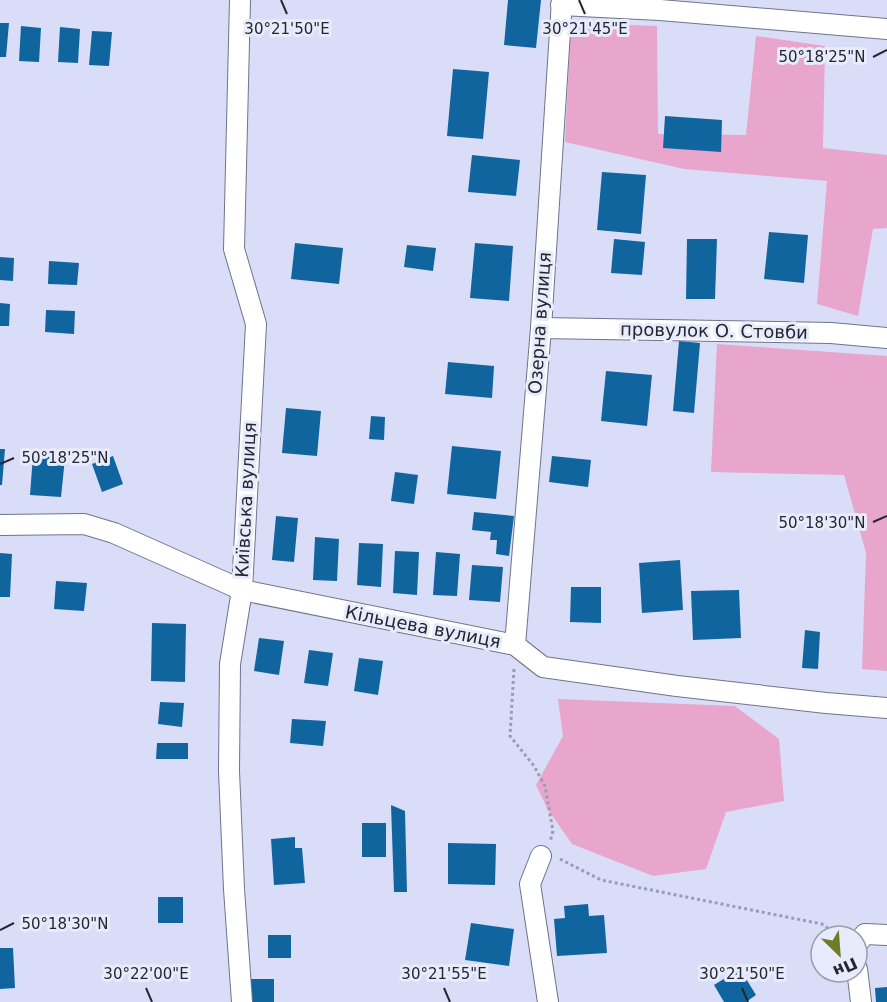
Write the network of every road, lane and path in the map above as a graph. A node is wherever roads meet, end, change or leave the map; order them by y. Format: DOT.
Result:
graph roads {
  1 [pos="240,0"];
  2 [pos="561,3"];
  3 [pos="887,29"];
  4 [pos="541,328"];
  5 [pos="887,338"];
  6 [pos="0,525"];
  7 [pos="242,590"];
  8 [pos="515,645"];
  9 [pos="887,708"];
  10 [pos="544,854"];
  11 [pos="822,924"];
  12 [pos="869,934"];
  13 [pos="887,934"];
  14 [pos="859,984"];
  15 [pos="242,1002"];
  16 [pos="548,1002"];
  17 [pos="861,1002"];
  1 -- 7 [label="street, Київська вулиця"];
  2 -- 3 [label="street"];
  2 -- 4 [label="street, Озерна вулиця"];
  4 -- 5 [label="street, провулок О. Стовби"];
  4 -- 8 [label="street, Озерна вулиця"];
  6 -- 7 [label="street, Кільцева вулиця"];
  7 -- 8 [label="street, Кільцева вулиця"];
  7 -- 15 [label="street, Київська вулиця"];
  8 -- 9 [label="street, Кільцева вулиця"];
  8 -- 10 [label="path"];
  10 -- 11 [label="path"];
  10 -- 16 [label="street"];
  12 -- 13 [label="street"];
  14 -- 17 [label="street"];
}
